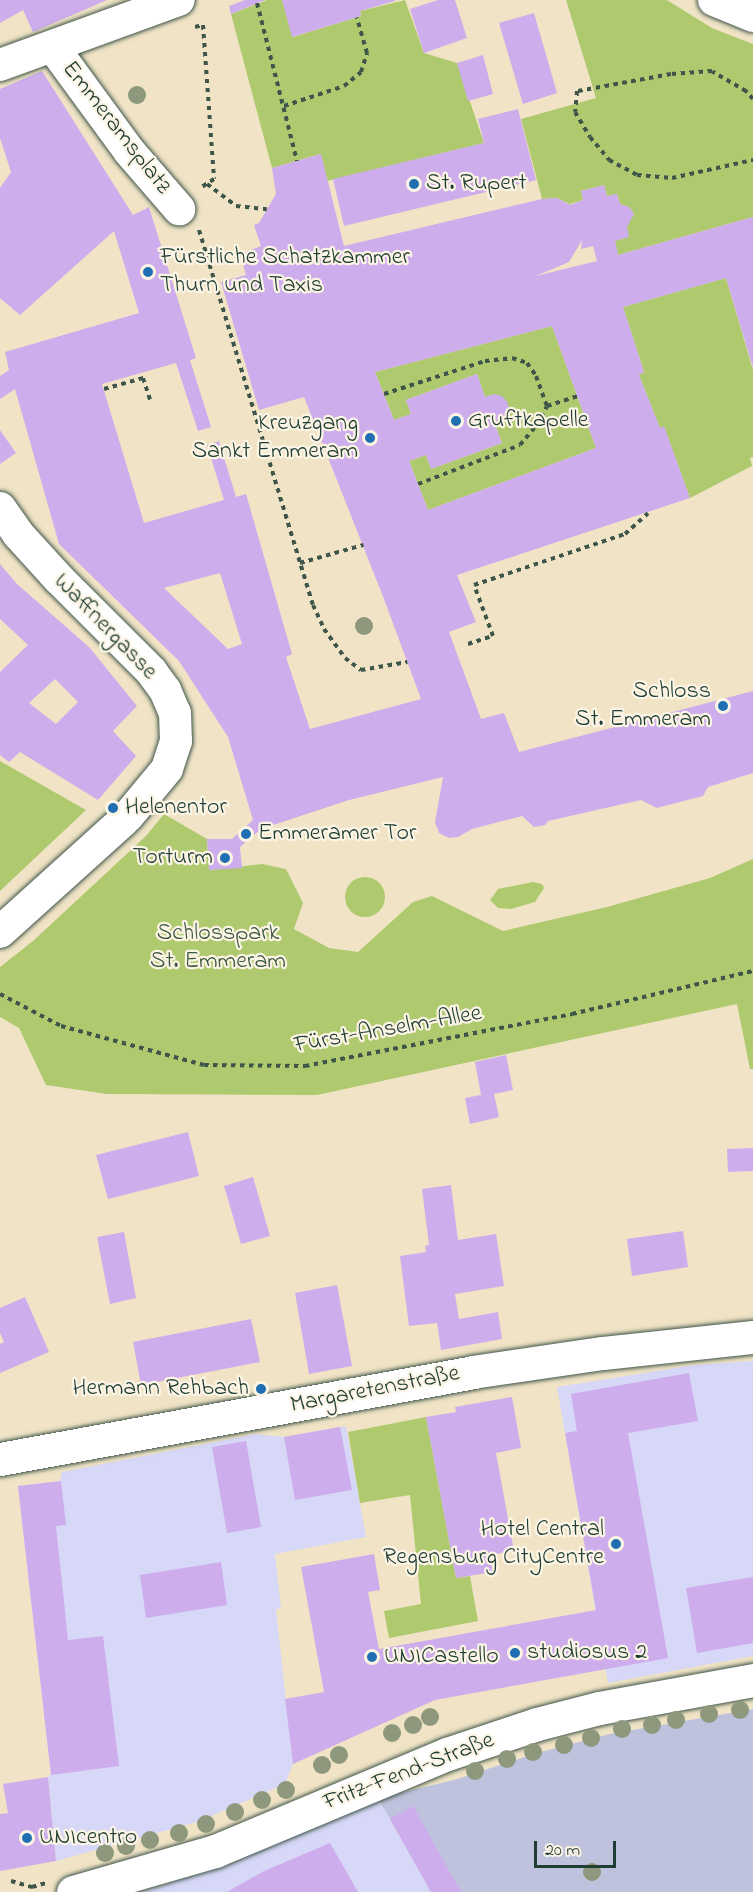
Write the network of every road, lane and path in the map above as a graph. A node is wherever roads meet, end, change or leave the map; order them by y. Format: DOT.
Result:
graph roads {
  1 [pos="179,0"];
  2 [pos="714,0"];
  3 [pos="257,3"];
  4 [pos="753,16"];
  5 [pos="357,17"];
  6 [pos="195,27"];
  7 [pos="53,47"];
  8 [pos="0,65"];
  9 [pos="753,99"];
  10 [pos="284,106"];
  11 [pos="753,160"];
  12 [pos="297,161"];
  13 [pos="207,184"];
  14 [pos="191,208"];
  15 [pos="267,209"];
  16 [pos="104,389"];
  17 [pos="384,394"];
  18 [pos="578,396"];
  19 [pos="150,400"];
  20 [pos="547,406"];
  21 [pos="418,484"];
  22 [pos="0,508"];
  23 [pos="648,513"];
  24 [pos="363,545"];
  25 [pos="300,563"];
  26 [pos="468,644"];
  27 [pos="407,662"];
  28 [pos="6,927"];
  29 [pos="753,971"];
  30 [pos="0,994"];
  31 [pos="753,1337"];
  32 [pos="0,1459"];
  33 [pos="753,1680"];
  34 [pos="73,1892"];
  1 -- 7 [label="street"];
  2 -- 4 [label="street"];
  3 -- 10 [label="path"];
  5 -- 10 [label="path"];
  6 -- 13 [label="path"];
  7 -- 8 [label="street"];
  7 -- 14 [label="street, Emmeramsplatz"];
  9 -- 11 [label="path"];
  10 -- 12 [label="path"];
  13 -- 14 [label="path"];
  13 -- 15 [label="path"];
  14 -- 25 [label="path"];
  16 -- 19 [label="path"];
  17 -- 20 [label="path"];
  18 -- 20 [label="path"];
  20 -- 21 [label="path"];
  22 -- 28 [label="street, Waffnergasse"];
  23 -- 26 [label="path"];
  24 -- 25 [label="path"];
  25 -- 27 [label="path"];
  29 -- 30 [label="path, Fürst-Anselm-Allee"];
  31 -- 32 [label="street, Margaretenstraße"];
  33 -- 34 [label="street, Fritz-Fend-Straße"];
}
